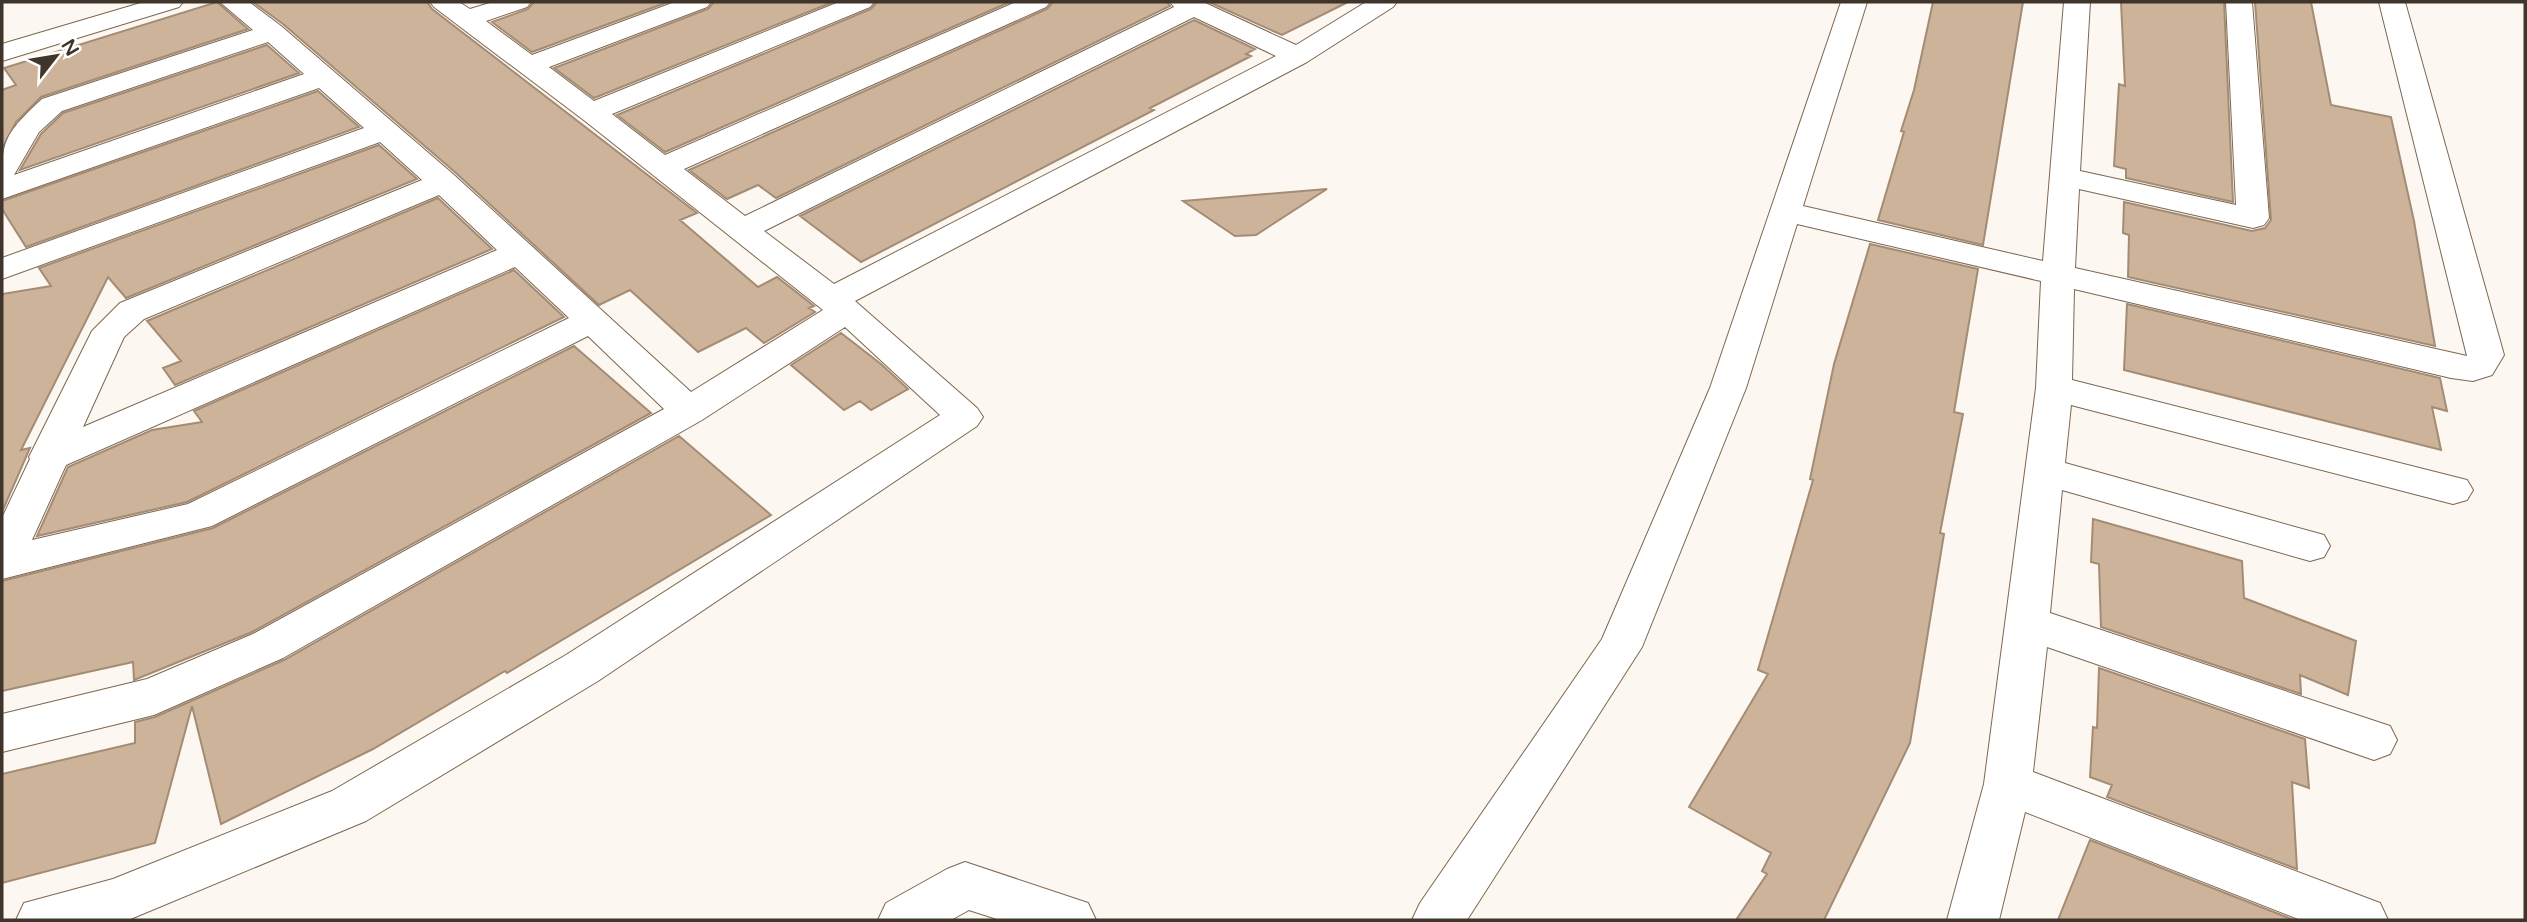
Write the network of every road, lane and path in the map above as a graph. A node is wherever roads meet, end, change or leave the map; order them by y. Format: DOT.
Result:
graph roads {
  1 [pos="170,2"];
  2 [pos="233,2"];
  3 [pos="518,2"];
  4 [pos="698,2"];
  5 [pos="862,2"];
  6 [pos="1037,2"];
  7 [pos="1384,2"];
  8 [pos="1854,2"];
  9 [pos="2077,2"];
  10 [pos="2239,2"];
  11 [pos="2392,2"];
  12 [pos="1189,4"];
  13 [pos="455,10"];
  14 [pos="272,32"];
  15 [pos="2,53"];
  16 [pos="1297,56"];
  17 [pos="532,64"];
  18 [pos="323,77"];
  19 [pos="591,112"];
  20 [pos="382,131"];
  21 [pos="663,167"];
  22 [pos="2,171"];
  23 [pos="2067,177"];
  24 [pos="443,182"];
  25 [pos="2,190"];
  26 [pos="1786,212"];
  27 [pos="743,229"];
  28 [pos="519,253"];
  29 [pos="2,268"];
  30 [pos="2058,275"];
  31 [pos="838,305"];
  32 [pos="593,320"];
  33 [pos="2054,388"];
  34 [pos="689,411"];
  35 [pos="48,457"];
  36 [pos="2044,471"];
  37 [pos="2453,490"];
  38 [pos="2309,546"];
  39 [pos="2,562"];
  40 [pos="2028,623"];
  41 [pos="2,733"];
  42 [pos="2374,740"];
  43 [pos="2008,784"];
  44 [pos="42,920"];
  45 [pos="904,920"];
  46 [pos="1070,920"];
  47 [pos="1438,920"];
  48 [pos="1973,920"];
  49 [pos="2362,920"];
  1 -- 15 [label="street"];
  2 -- 14 [label="street"];
  3 -- 13 [label="street"];
  4 -- 17 [label="street"];
  5 -- 19 [label="street"];
  6 -- 21 [label="street"];
  7 -- 16 [label="street"];
  8 -- 26 [label="street"];
  9 -- 23 [label="street"];
  10 -- 23 [label="street"];
  11 -- 30 [label="street"];
  12 -- 16 [label="street"];
  12 -- 27 [label="street"];
  13 -- 17 [label="street"];
  14 -- 18 [label="street"];
  14 -- 22 [label="street"];
  16 -- 31 [label="street"];
  17 -- 19 [label="street"];
  18 -- 20 [label="street"];
  18 -- 25 [label="street"];
  19 -- 21 [label="street"];
  20 -- 24 [label="street"];
  20 -- 29 [label="street"];
  21 -- 27 [label="street"];
  23 -- 30 [label="street"];
  24 -- 28 [label="street"];
  24 -- 35 [label="street"];
  26 -- 30 [label="street"];
  26 -- 47 [label="street"];
  27 -- 31 [label="street"];
  28 -- 32 [label="street"];
  28 -- 35 [label="street"];
  30 -- 33 [label="street"];
  31 -- 34 [label="street"];
  31 -- 44 [label="street"];
  32 -- 34 [label="street"];
  32 -- 39 [label="street"];
  33 -- 36 [label="street"];
  33 -- 37 [label="street"];
  34 -- 41 [label="street"];
  35 -- 39 [label="street"];
  36 -- 38 [label="street"];
  36 -- 40 [label="street"];
  40 -- 42 [label="street"];
  40 -- 43 [label="street"];
  43 -- 48 [label="street"];
  43 -- 49 [label="street"];
  45 -- 46 [label="street"];
}
